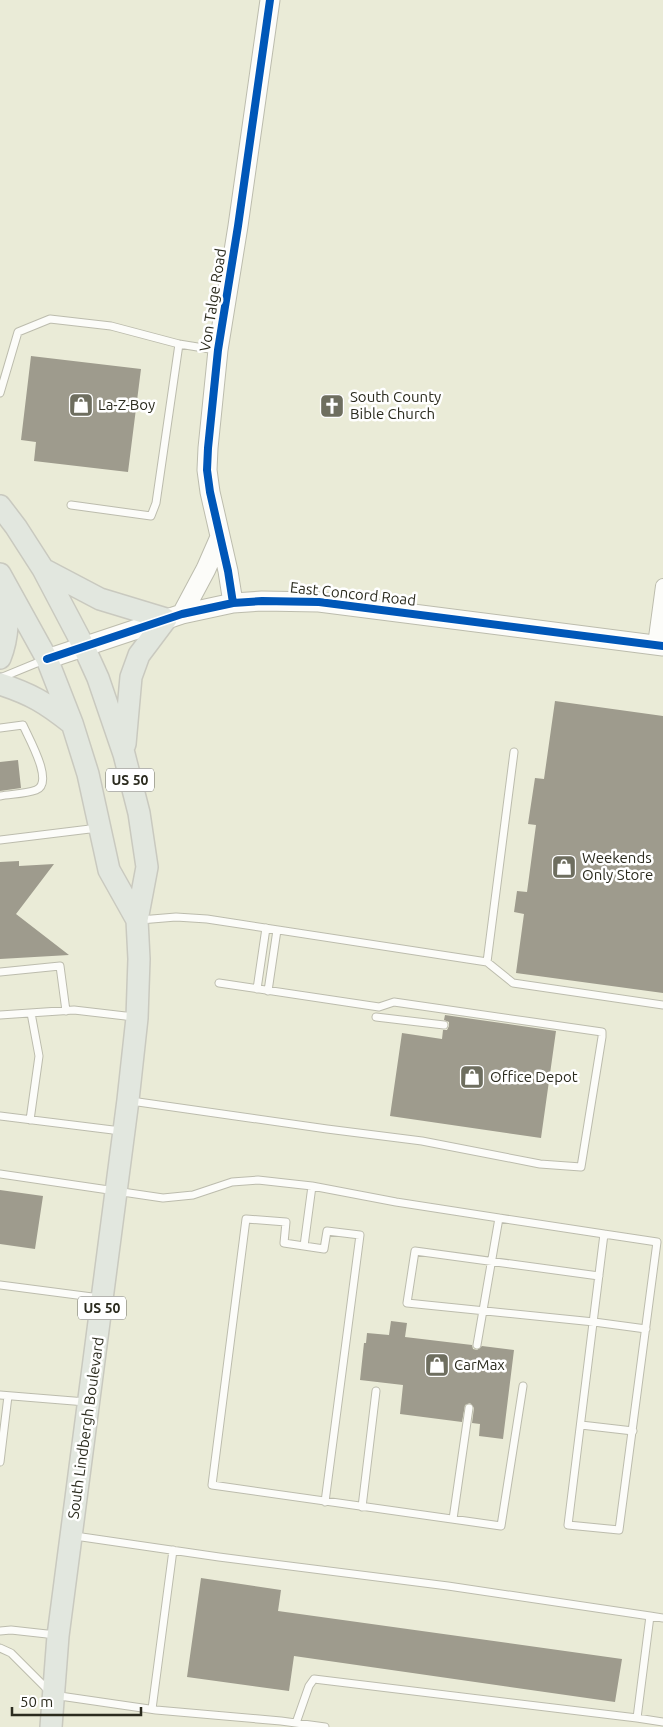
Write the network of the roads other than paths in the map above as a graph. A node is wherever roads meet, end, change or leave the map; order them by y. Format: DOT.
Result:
graph roads {
  1 [pos="270,0"];
  2 [pos="179,344"];
  3 [pos="218,350"];
  4 [pos="0,393"];
  5 [pos="71,505"];
  6 [pos="0,506"];
  7 [pos="220,537"];
  8 [pos="43,569"];
  9 [pos="3,578"];
  10 [pos="663,586"];
  11 [pos="233,603"];
  12 [pos="174,616"];
  13 [pos="84,645"];
  14 [pos="659,646"];
  15 [pos="0,658"];
  16 [pos="47,659"];
  17 [pos="0,678"];
  18 [pos="0,684"];
  19 [pos="72,724"];
  20 [pos="0,728"];
  21 [pos="514,752"];
  22 [pos="124,754"];
  23 [pos="0,796"];
  24 [pos="101,828"];
  25 [pos="0,840"];
  26 [pos="137,920"];
  27 [pos="266,928"];
  28 [pos="277,930"];
  29 [pos="487,962"];
  30 [pos="0,972"];
  31 [pos="219,983"];
  32 [pos="257,989"];
  33 [pos="268,991"];
  34 [pos="663,1005"];
  35 [pos="66,1011"];
  36 [pos="31,1013"];
  37 [pos="0,1014"];
  38 [pos="376,1017"];
  39 [pos="137,1018"];
  40 [pos="444,1025"];
  41 [pos="128,1100"];
  42 [pos="0,1116"];
  43 [pos="30,1120"];
  44 [pos="124,1131"];
  45 [pos="0,1174"];
  46 [pos="312,1186"];
  47 [pos="117,1191"];
  48 [pos="499,1218"];
  49 [pos="604,1234"];
  50 [pos="304,1246"];
  51 [pos="491,1261"];
  52 [pos="599,1276"];
  53 [pos="0,1285"];
  54 [pos="103,1299"];
  55 [pos="483,1312"];
  56 [pos="594,1322"];
  57 [pos="646,1329"];
  58 [pos="477,1346"];
  59 [pos="523,1386"];
  60 [pos="376,1391"];
  61 [pos="4,1395"];
  62 [pos="89,1403"];
  63 [pos="469,1408"];
  64 [pos="581,1425"];
  65 [pos="633,1431"];
  66 [pos="0,1462"];
  67 [pos="325,1502"];
  68 [pos="362,1507"];
  69 [pos="453,1519"];
  70 [pos="72,1536"];
  71 [pos="174,1550"];
  72 [pos="650,1616"];
  73 [pos="663,1618"];
  74 [pos="0,1631"];
  75 [pos="58,1636"];
  76 [pos="0,1648"];
  77 [pos="53,1695"];
  78 [pos="152,1709"];
  79 [pos="637,1718"];
  80 [pos="663,1722"];
  81 [pos="296,1723"];
  82 [pos="51,1727"];
  83 [pos="325,1727"];
  1 -- 3 [label="street, Von Talge Road"];
  2 -- 3 [label="lane"];
  2 -- 4 [label="lane"];
  2 -- 5 [label="lane"];
  3 -- 7 [label="street, Von Talge Road"];
  6 -- 8 [label="main road, South Lindbergh Boulevard / US 50"];
  7 -- 11 [label="street, Von Talge Road"];
  7 -- 12 [label="street"];
  8 -- 12 [label="main road"];
  8 -- 13 [label="main road, South Lindbergh Boulevard / US 50"];
  9 -- 15 [label="main road"];
  9 -- 16 [label="main road, South Lindbergh Boulevard / US 50"];
  10 -- 14 [label="street"];
  11 -- 12 [label="street, East Concord Road"];
  11 -- 14 [label="street, East Concord Road"];
  12 -- 13 [label="street, East Concord Road"];
  12 -- 22 [label="main road"];
  13 -- 16 [label="street, East Concord Road"];
  13 -- 22 [label="main road, South Lindbergh Boulevard / US 50"];
  16 -- 17 [label="lane, East Concord Road"];
  16 -- 19 [label="main road, South Lindbergh Boulevard / US 50"];
  18 -- 19 [label="main road"];
  19 -- 24 [label="main road, South Lindbergh Boulevard / US 50"];
  20 -- 23 [label="lane"];
  21 -- 29 [label="lane"];
  22 -- 26 [label="main road, South Lindbergh Boulevard / US 50"];
  24 -- 25 [label="lane"];
  24 -- 26 [label="main road, South Lindbergh Boulevard / US 50"];
  26 -- 27 [label="lane"];
  26 -- 39 [label="main road, South Lindbergh Boulevard / US 50"];
  27 -- 28 [label="lane"];
  27 -- 32 [label="lane"];
  28 -- 29 [label="lane"];
  28 -- 33 [label="lane"];
  29 -- 34 [label="lane"];
  30 -- 35 [label="lane"];
  31 -- 32 [label="lane"];
  32 -- 33 [label="lane"];
  33 -- 41 [label="lane"];
  35 -- 36 [label="lane"];
  35 -- 39 [label="lane"];
  36 -- 37 [label="lane"];
  36 -- 43 [label="lane"];
  38 -- 40 [label="lane"];
  39 -- 41 [label="main road, South Lindbergh Boulevard / US 50"];
  41 -- 44 [label="main road, South Lindbergh Boulevard / US 50"];
  42 -- 43 [label="lane"];
  43 -- 44 [label="lane"];
  44 -- 47 [label="main road, South Lindbergh Boulevard / US 50"];
  45 -- 47 [label="lane"];
  46 -- 47 [label="lane"];
  46 -- 48 [label="lane"];
  46 -- 50 [label="lane"];
  47 -- 54 [label="main road, South Lindbergh Boulevard / US 50"];
  48 -- 49 [label="lane"];
  48 -- 51 [label="lane"];
  49 -- 52 [label="lane"];
  49 -- 57 [label="lane"];
  50 -- 67 [label="lane"];
  50 -- 67 [label="lane"];
  51 -- 52 [label="lane"];
  51 -- 55 [label="lane"];
  51 -- 55 [label="lane"];
  52 -- 56 [label="lane"];
  53 -- 54 [label="lane"];
  54 -- 62 [label="main road, South Lindbergh Boulevard / US 50"];
  55 -- 56 [label="lane"];
  55 -- 58 [label="lane"];
  56 -- 57 [label="lane"];
  56 -- 64 [label="lane"];
  57 -- 65 [label="lane"];
  59 -- 69 [label="lane"];
  60 -- 68 [label="lane"];
  61 -- 62 [label="lane"];
  61 -- 66 [label="lane"];
  62 -- 70 [label="main road, South Lindbergh Boulevard / US 50"];
  63 -- 69 [label="lane"];
  64 -- 65 [label="lane"];
  64 -- 65 [label="lane"];
  67 -- 68 [label="lane"];
  68 -- 69 [label="lane"];
  70 -- 71 [label="lane"];
  70 -- 75 [label="main road, South Lindbergh Boulevard / US 50"];
  71 -- 72 [label="lane"];
  71 -- 78 [label="lane"];
  72 -- 73 [label="lane"];
  72 -- 79 [label="lane"];
  74 -- 75 [label="lane"];
  75 -- 77 [label="main road, South Lindbergh Boulevard / US 50"];
  76 -- 77 [label="lane"];
  77 -- 78 [label="lane"];
  77 -- 82 [label="main road, South Lindbergh Boulevard / US 50"];
  78 -- 81 [label="lane"];
  79 -- 80 [label="lane"];
  79 -- 81 [label="lane"];
  81 -- 83 [label="lane"];
}
